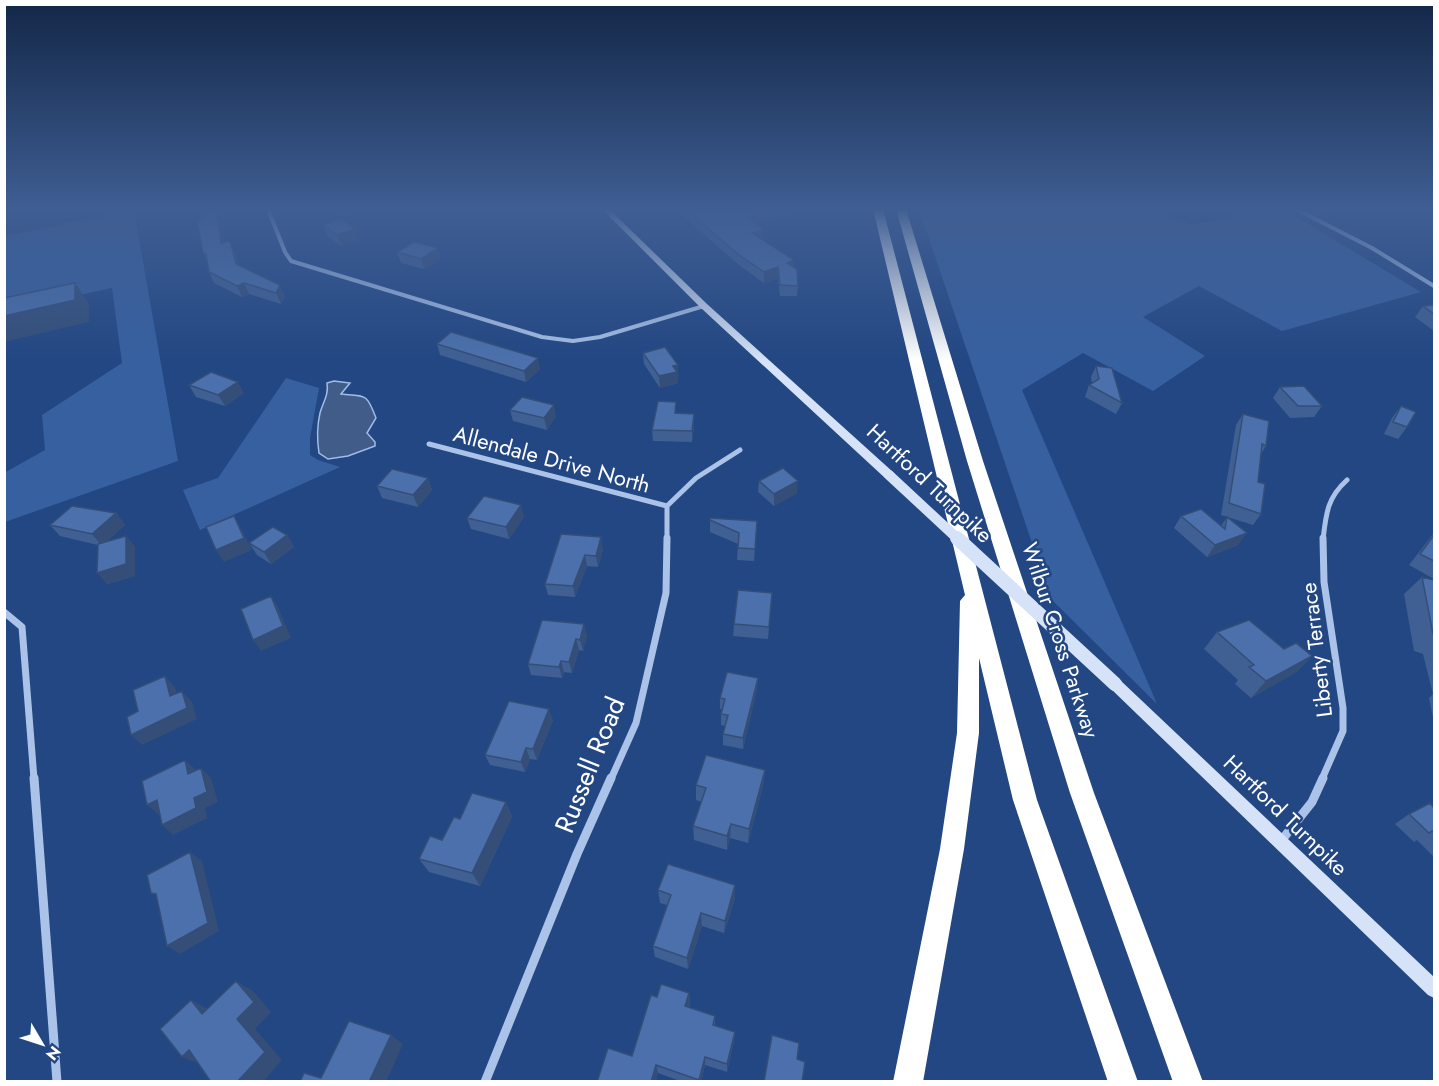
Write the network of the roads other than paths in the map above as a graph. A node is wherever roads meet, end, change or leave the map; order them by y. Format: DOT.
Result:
graph roads {
  1 [pos="290,260"];
  2 [pos="657,260"];
  3 [pos="891,260"];
  4 [pos="916,260"];
  5 [pos="1391,260"];
  6 [pos="1434,286"];
  7 [pos="704,306"];
  8 [pos="429,444"];
  9 [pos="740,450"];
  10 [pos="1347,480"];
  11 [pos="667,506"];
  12 [pos="970,572"];
  13 [pos="4,612"];
  14 [pos="1281,841"];
  15 [pos="1434,988"];
  16 [pos="57,1082"];
  17 [pos="485,1082"];
  18 [pos="908,1082"];
  19 [pos="1123,1082"];
  20 [pos="1188,1082"];
  1 -- 7 [label="street"];
  2 -- 7 [label="main road, Hartford Turnpike"];
  3 -- 12 [label="highway"];
  4 -- 20 [label="highway, Wilbur Cross Parkway"];
  5 -- 6 [label="street"];
  7 -- 14 [label="main road, Hartford Turnpike, bridge"];
  8 -- 11 [label="street, Allendale Drive North"];
  9 -- 11 [label="street"];
  10 -- 14 [label="street, Liberty Terrace"];
  11 -- 17 [label="street, Russell Road"];
  12 -- 18 [label="highway"];
  12 -- 19 [label="highway"];
  13 -- 16 [label="street"];
  14 -- 15 [label="main road, Hartford Turnpike"];
}
